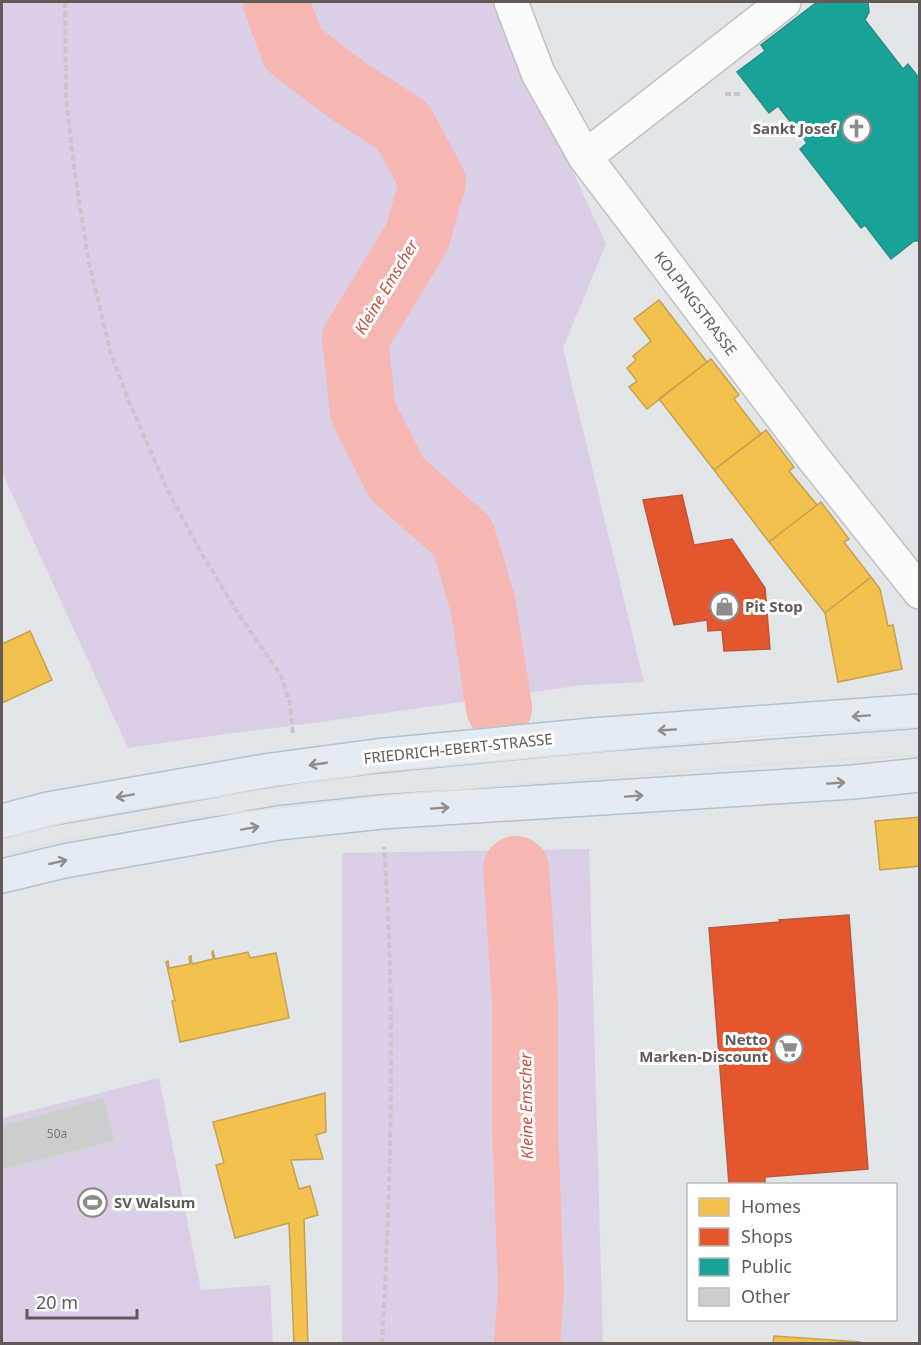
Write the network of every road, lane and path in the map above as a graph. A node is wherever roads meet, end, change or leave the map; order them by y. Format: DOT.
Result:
graph roads {
  1 [pos="65,2"];
  2 [pos="511,2"];
  3 [pos="784,2"];
  4 [pos="585,157"];
  5 [pos="918,588"];
  6 [pos="918,709"];
  7 [pos="293,736"];
  8 [pos="920,775"];
  9 [pos="2,821"];
  10 [pos="384,847"];
  11 [pos="2,876"];
  12 [pos="382,1344"];
  1 -- 7 [label="path"];
  2 -- 4 [label="street, KOLPINGSTRASSE"];
  3 -- 4 [label="street"];
  4 -- 5 [label="street, KOLPINGSTRASSE"];
  6 -- 9 [label="main road, FRIEDRICH-EBERT-STRASSE, one-way"];
  11 -- 8 [label="main road, one-way"];
  10 -- 12 [label="path"];
}
